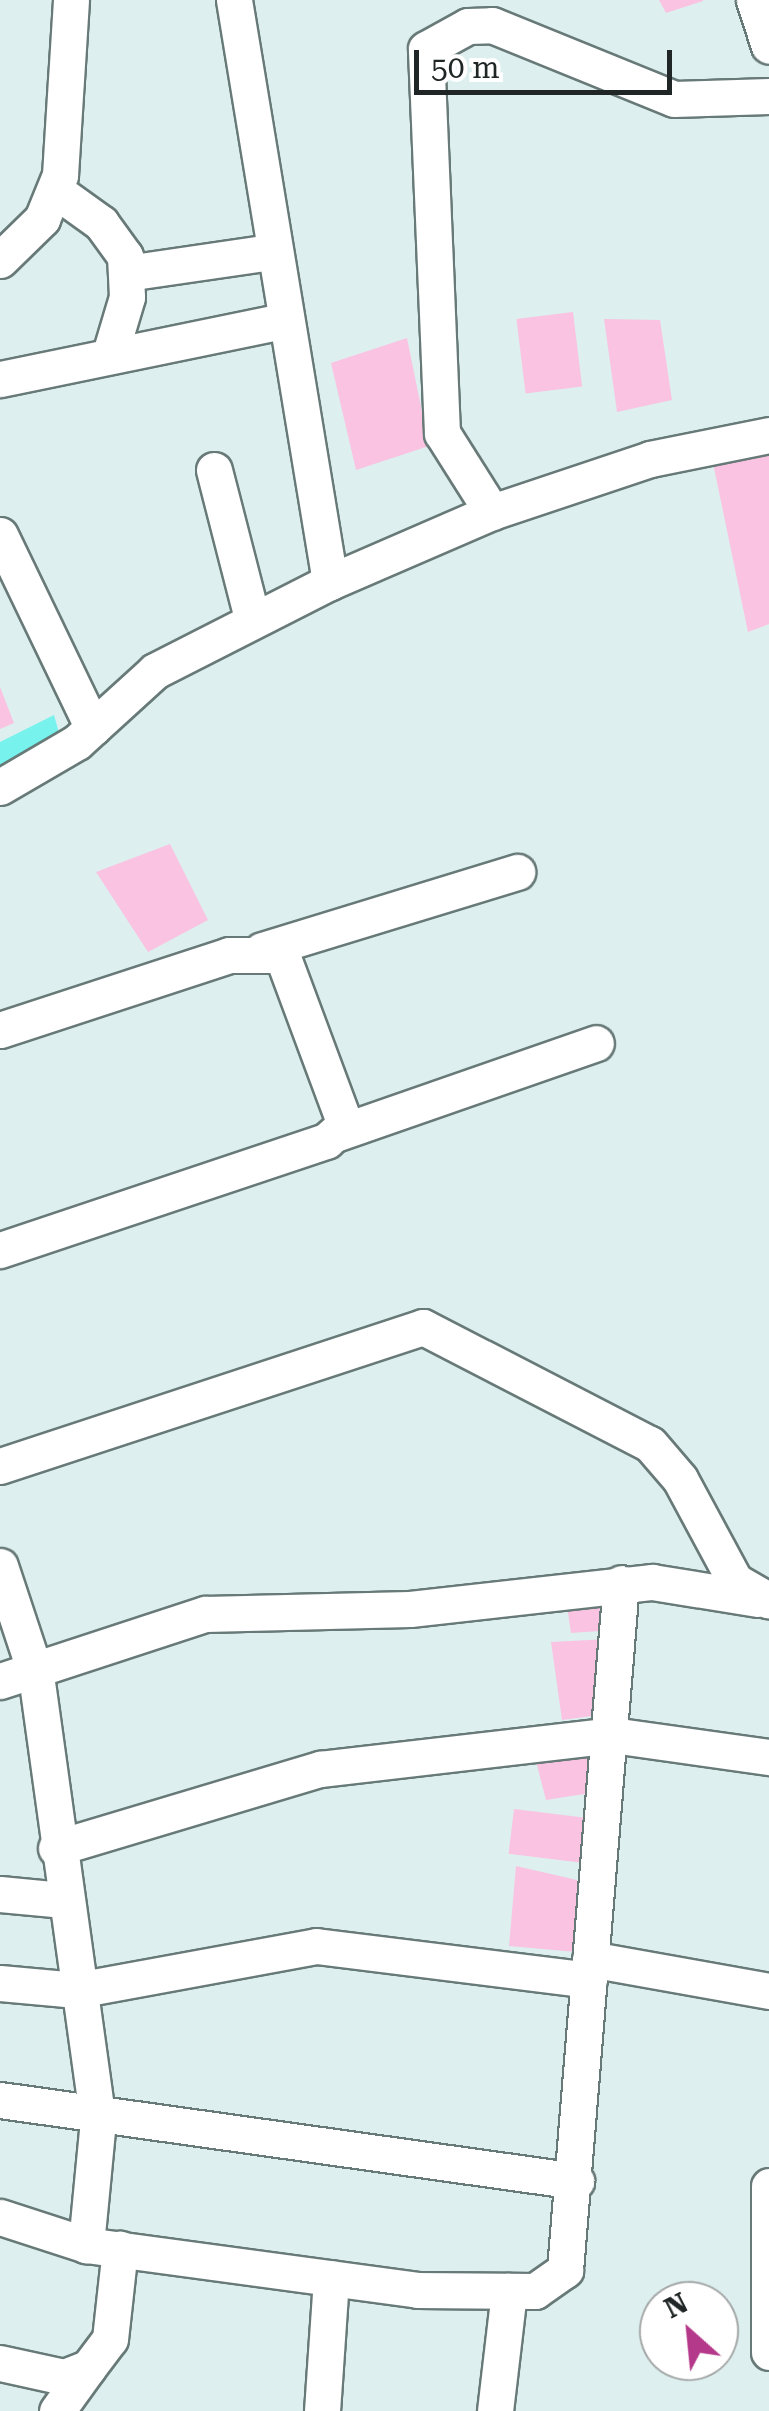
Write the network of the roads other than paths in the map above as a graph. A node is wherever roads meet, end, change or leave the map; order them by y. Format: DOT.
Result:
graph roads {
  1 [pos="71,0"];
  2 [pos="234,0"];
  3 [pos="754,0"];
  4 [pos="769,46"];
  5 [pos="769,96"];
  6 [pos="55,190"];
  7 [pos="271,252"];
  8 [pos="0,260"];
  9 [pos="126,273"];
  10 [pos="283,321"];
  11 [pos="110,354"];
  12 [pos="0,378"];
  13 [pos="769,435"];
  14 [pos="214,470"];
  15 [pos="492,512"];
  16 [pos="0,535"];
  17 [pos="330,582"];
  18 [pos="252,618"];
  19 [pos="93,728"];
  20 [pos="0,788"];
  21 [pos="517,872"];
  22 [pos="262,950"];
  23 [pos="0,1030"];
  24 [pos="596,1043"];
  25 [pos="338,1133"];
  26 [pos="0,1250"];
  27 [pos="0,1466"];
  28 [pos="0,1566"];
  29 [pos="621,1583"];
  30 [pos="769,1601"];
  31 [pos="36,1674"];
  32 [pos="0,1681"];
  33 [pos="612,1734"];
  34 [pos="769,1756"];
  35 [pos="56,1848"];
  36 [pos="0,1894"];
  37 [pos="62,1900"];
  38 [pos="589,1970"];
  39 [pos="0,1983"];
  40 [pos="77,1990"];
  41 [pos="769,1991"];
  42 [pos="0,2100"];
  43 [pos="98,2120"];
  44 [pos="576,2181"];
  45 [pos="769,2186"];
  46 [pos="0,2217"];
  47 [pos="103,2247"];
  48 [pos="331,2278"];
  49 [pos="509,2291"];
  50 [pos="769,2352"];
  51 [pos="0,2364"];
  52 [pos="88,2368"];
  53 [pos="57,2411"];
  54 [pos="322,2411"];
  55 [pos="495,2411"];
  1 -- 6 [label="street"];
  2 -- 7 [label="street"];
  3 -- 4 [label="street"];
  5 -- 15 [label="street"];
  6 -- 8 [label="street"];
  6 -- 9 [label="street"];
  7 -- 9 [label="street"];
  7 -- 10 [label="street"];
  9 -- 11 [label="street"];
  10 -- 11 [label="street"];
  10 -- 17 [label="street"];
  11 -- 12 [label="street"];
  13 -- 15 [label="street"];
  14 -- 18 [label="street"];
  15 -- 17 [label="street"];
  16 -- 19 [label="street"];
  17 -- 18 [label="street"];
  18 -- 19 [label="street"];
  19 -- 20 [label="street"];
  21 -- 22 [label="street"];
  22 -- 23 [label="street"];
  22 -- 25 [label="street"];
  24 -- 25 [label="street"];
  25 -- 26 [label="street"];
  27 -- 30 [label="street"];
  28 -- 31 [label="street"];
  29 -- 30 [label="street"];
  29 -- 31 [label="street"];
  29 -- 33 [label="street"];
  31 -- 32 [label="street"];
  31 -- 35 [label="street"];
  33 -- 34 [label="street"];
  33 -- 35 [label="street"];
  33 -- 38 [label="street"];
  35 -- 37 [label="street"];
  36 -- 37 [label="street"];
  37 -- 40 [label="street"];
  38 -- 40 [label="street"];
  38 -- 41 [label="street"];
  38 -- 44 [label="street"];
  39 -- 40 [label="street"];
  40 -- 43 [label="street"];
  42 -- 43 [label="street"];
  43 -- 44 [label="street"];
  43 -- 47 [label="street"];
  44 -- 49 [label="street"];
  45 -- 50 [label="street"];
  46 -- 47 [label="street"];
  47 -- 48 [label="street"];
  47 -- 52 [label="street"];
  48 -- 49 [label="street"];
  48 -- 54 [label="street"];
  49 -- 55 [label="street"];
  51 -- 52 [label="street"];
  52 -- 53 [label="street"];
}
